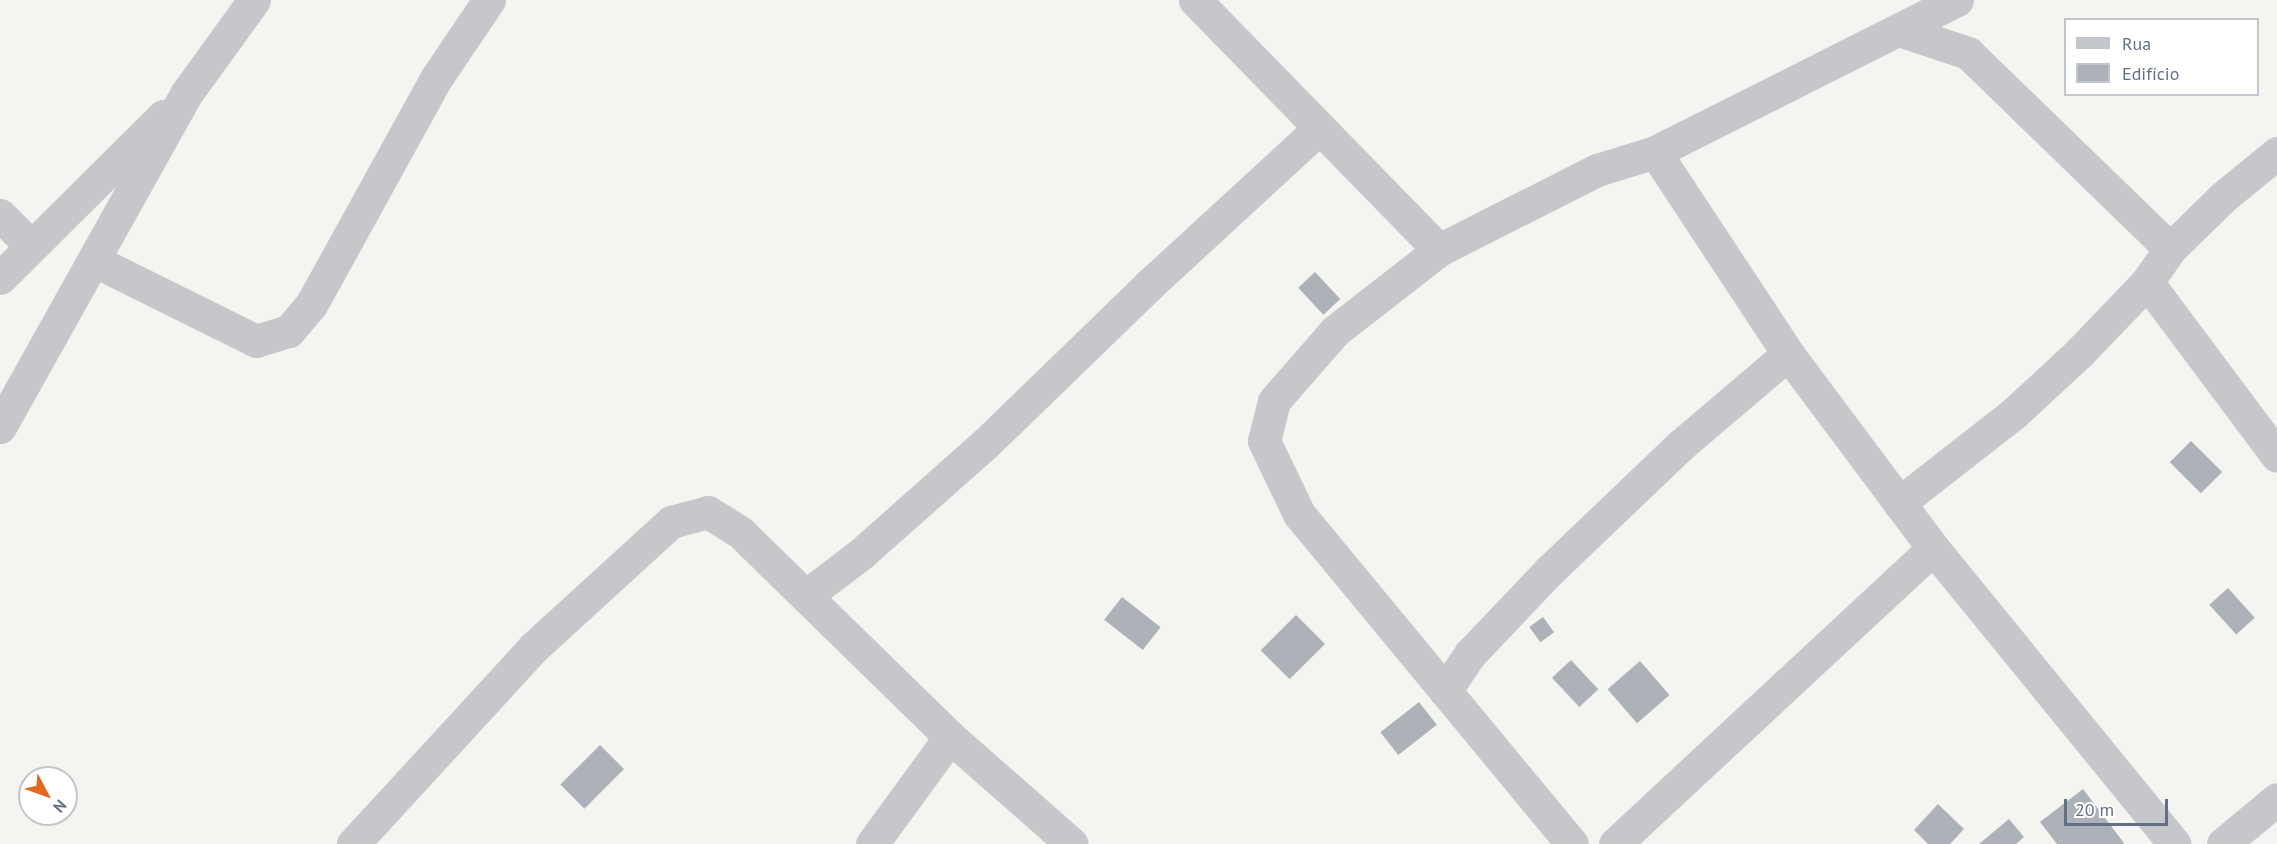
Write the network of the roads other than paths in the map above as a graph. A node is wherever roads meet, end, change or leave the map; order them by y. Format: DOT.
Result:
graph roads {
  1 [pos="253,0"];
  2 [pos="489,0"];
  3 [pos="1195,0"];
  4 [pos="1959,0"];
  5 [pos="1902,31"];
  6 [pos="1968,53"];
  7 [pos="186,94"];
  8 [pos="1320,128"];
  9 [pos="1655,152"];
  10 [pos="2277,153"];
  11 [pos="0,215"];
  12 [pos="30,245"];
  13 [pos="2170,249"];
  14 [pos="1439,250"];
  15 [pos="94,261"];
  16 [pos="0,278"];
  17 [pos="2147,282"];
  18 [pos="1788,354"];
  19 [pos="0,427"];
  20 [pos="2277,456"];
  21 [pos="1899,503"];
  22 [pos="1933,548"];
  23 [pos="807,595"];
  24 [pos="1445,692"];
  25 [pos="950,738"];
  26 [pos="2277,799"];
  27 [pos="352,844"];
  28 [pos="872,844"];
  29 [pos="1072,844"];
  30 [pos="1572,844"];
  31 [pos="1615,844"];
  32 [pos="2174,844"];
  33 [pos="2223,844"];
  1 -- 7 [label="street"];
  2 -- 15 [label="street"];
  3 -- 8 [label="street"];
  4 -- 5 [label="street"];
  4 -- 6 [label="street"];
  5 -- 6 [label="street"];
  5 -- 9 [label="street"];
  6 -- 13 [label="street"];
  7 -- 12 [label="street"];
  7 -- 15 [label="street"];
  8 -- 14 [label="street"];
  8 -- 23 [label="street"];
  9 -- 14 [label="street"];
  9 -- 18 [label="street"];
  10 -- 13 [label="street"];
  11 -- 12 [label="street"];
  12 -- 16 [label="street"];
  13 -- 17 [label="street"];
  14 -- 24 [label="street"];
  15 -- 19 [label="street"];
  17 -- 20 [label="street"];
  17 -- 21 [label="street"];
  18 -- 21 [label="street"];
  18 -- 24 [label="street"];
  21 -- 22 [label="street"];
  22 -- 31 [label="street"];
  22 -- 32 [label="street"];
  23 -- 25 [label="street"];
  23 -- 27 [label="street"];
  24 -- 30 [label="street"];
  25 -- 28 [label="street"];
  25 -- 29 [label="street"];
  26 -- 33 [label="street"];
}
